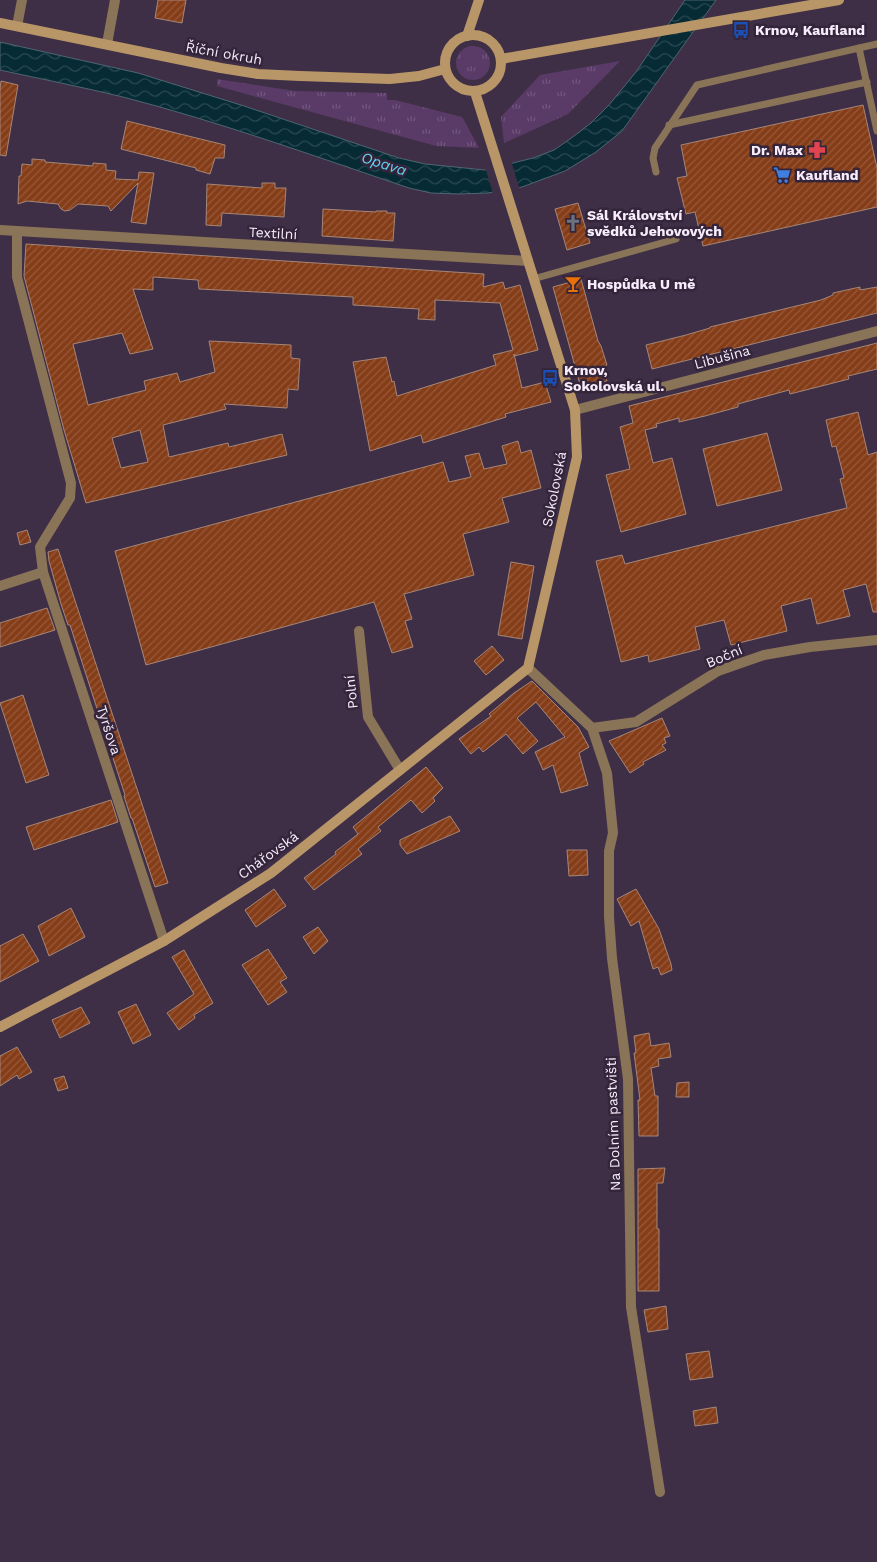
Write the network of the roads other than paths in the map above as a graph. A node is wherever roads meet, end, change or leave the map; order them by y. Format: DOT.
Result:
graph roads {
  1 [pos="22,0"];
  2 [pos="116,0"];
  3 [pos="479,0"];
  4 [pos="839,0"];
  5 [pos="0,23"];
  6 [pos="17,26"];
  7 [pos="467,36"];
  8 [pos="107,44"];
  9 [pos="877,44"];
  10 [pos="859,48"];
  11 [pos="501,59"];
  12 [pos="445,69"];
  13 [pos="867,82"];
  14 [pos="475,92"];
  15 [pos="875,107"];
  16 [pos="669,125"];
  17 [pos="877,131"];
  18 [pos="656,172"];
  19 [pos="0,230"];
  20 [pos="17,232"];
  21 [pos="676,239"];
  22 [pos="528,261"];
  23 [pos="533,279"];
  24 [pos="877,330"];
  25 [pos="575,410"];
  26 [pos="43,572"];
  27 [pos="0,586"];
  28 [pos="359,631"];
  29 [pos="877,640"];
  30 [pos="528,668"];
  31 [pos="592,728"];
  32 [pos="400,770"];
  33 [pos="164,941"];
  34 [pos="0,1027"];
  35 [pos="660,1492"];
  1 -- 6 [label="street"];
  2 -- 8 [label="street"];
  3 -- 7 [label="street"];
  4 -- 11 [label="street"];
  5 -- 6 [label="street, Říční okruh"];
  6 -- 8 [label="street, Říční okruh"];
  7 -- 11 [label="street"];
  7 -- 12 [label="street"];
  8 -- 12 [label="street, Říční okruh"];
  9 -- 10 [label="lane"];
  10 -- 13 [label="lane"];
  10 -- 16 [label="lane"];
  11 -- 14 [label="street"];
  12 -- 14 [label="street"];
  13 -- 15 [label="lane"];
  13 -- 16 [label="lane"];
  14 -- 22 [label="street, Sokolovská"];
  15 -- 17 [label="lane"];
  16 -- 18 [label="lane"];
  19 -- 20 [label="street, Textilní"];
  20 -- 22 [label="street, Textilní"];
  20 -- 26 [label="street"];
  21 -- 23 [label="lane"];
  22 -- 23 [label="street, Sokolovská"];
  23 -- 25 [label="street, Sokolovská"];
  24 -- 25 [label="street, Libušina"];
  25 -- 30 [label="street, Sokolovská"];
  26 -- 27 [label="street"];
  26 -- 33 [label="street, Tyršova"];
  28 -- 32 [label="street, Polní"];
  29 -- 31 [label="street, Boční"];
  30 -- 31 [label="street"];
  30 -- 32 [label="street, Chářovská"];
  31 -- 35 [label="street, Na Dolním pastvišti"];
  32 -- 33 [label="street, Chářovská"];
  33 -- 34 [label="street, Chářovská"];
}
